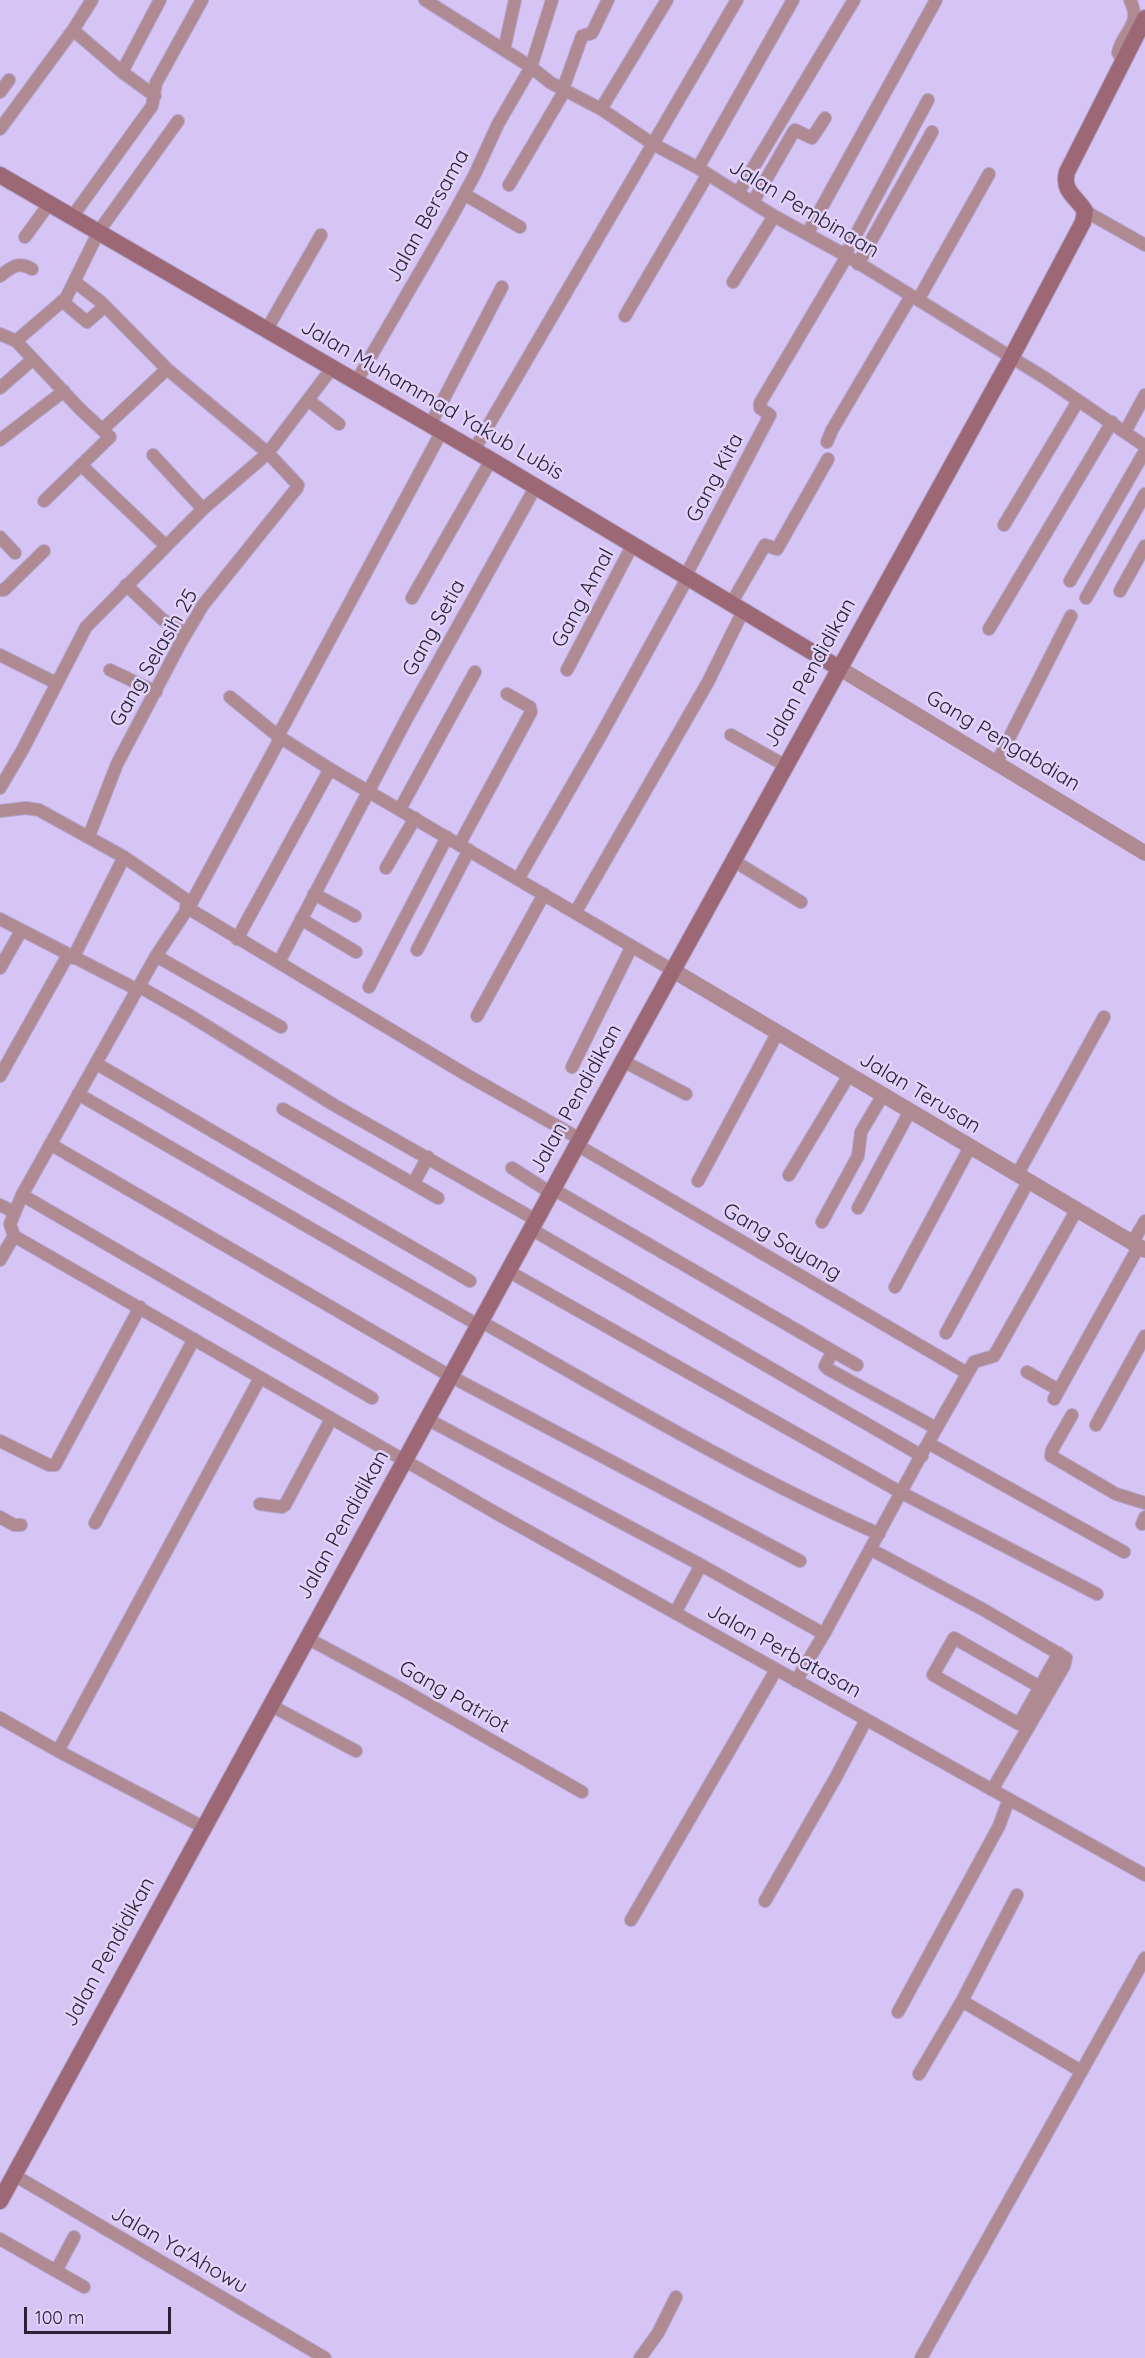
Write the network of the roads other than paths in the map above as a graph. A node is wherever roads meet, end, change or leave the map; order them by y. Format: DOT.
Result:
graph roads {
  1 [pos="92,0"];
  2 [pos="160,0"];
  3 [pos="202,0"];
  4 [pos="425,0"];
  5 [pos="515,0"];
  6 [pos="552,0"];
  7 [pos="608,0"];
  8 [pos="667,0"];
  9 [pos="737,0"];
  10 [pos="793,0"];
  11 [pos="854,0"];
  12 [pos="936,0"];
  13 [pos="1130,0"];
  14 [pos="443,5"];
  15 [pos="1144,20"];
  16 [pos="73,30"];
  17 [pos="504,50"];
  18 [pos="1124,61"];
  19 [pos="531,67"];
  20 [pos="122,72"];
  21 [pos="9,80"];
  22 [pos="0,92"];
  23 [pos="568,92"];
  24 [pos="155,96"];
  25 [pos="928,100"];
  26 [pos="601,109"];
  27 [pos="825,118"];
  28 [pos="178,120"];
  29 [pos="0,129"];
  30 [pos="932,132"];
  31 [pos="653,144"];
  32 [pos="703,171"];
  33 [pos="989,174"];
  34 [pos="0,176"];
  35 [pos="510,185"];
  36 [pos="738,193"];
  37 [pos="464,195"];
  38 [pos="753,202"];
  39 [pos="49,204"];
  40 [pos="1085,211"];
  41 [pos="774,216"];
  42 [pos="72,217"];
  43 [pos="520,227"];
  44 [pos="99,231"];
  45 [pos="807,234"];
  46 [pos="321,235"];
  47 [pos="25,237"];
  48 [pos="1145,245"];
  49 [pos="846,256"];
  50 [pos="858,264"];
  51 [pos="32,269"];
  52 [pos="0,276"];
  53 [pos="75,282"];
  54 [pos="734,282"];
  55 [pos="502,287"];
  56 [pos="915,298"];
  57 [pos="62,301"];
  58 [pos="105,306"];
  59 [pos="625,316"];
  60 [pos="267,329"];
  61 [pos="0,334"];
  62 [pos="16,341"];
  63 [pos="1011,358"];
  64 [pos="33,359"];
  65 [pos="332,368"];
  66 [pos="167,369"];
  67 [pos="356,382"];
  68 [pos="0,388"];
  69 [pos="64,391"];
  70 [pos="1145,395"];
  71 [pos="308,400"];
  72 [pos="1078,400"];
  73 [pos="1112,422"];
  74 [pos="339,424"];
  75 [pos="436,428"];
  76 [pos="103,429"];
  77 [pos="1125,432"];
  78 [pos="0,440"];
  79 [pos="827,442"];
  80 [pos="1145,446"];
  81 [pos="474,450"];
  82 [pos="1145,451"];
  83 [pos="267,453"];
  84 [pos="153,455"];
  85 [pos="491,459"];
  86 [pos="828,459"];
  87 [pos="81,465"];
  88 [pos="536,486"];
  89 [pos="1145,494"];
  90 [pos="44,501"];
  91 [pos="203,509"];
  92 [pos="1004,525"];
  93 [pos="0,537"];
  94 [pos="633,544"];
  95 [pos="166,546"];
  96 [pos="1145,546"];
  97 [pos="44,551"];
  98 [pos="15,553"];
  99 [pos="687,576"];
  100 [pos="1070,581"];
  101 [pos="126,585"];
  102 [pos="0,590"];
  103 [pos="1120,591"];
  104 [pos="412,598"];
  105 [pos="1086,598"];
  106 [pos="738,606"];
  107 [pos="1071,616"];
  108 [pos="989,629"];
  109 [pos="186,634"];
  110 [pos="0,655"];
  111 [pos="838,668"];
  112 [pos="110,670"];
  113 [pos="567,670"];
  114 [pos="475,672"];
  115 [pos="56,683"];
  116 [pos="156,692"];
  117 [pos="507,694"];
  118 [pos="230,697"];
  119 [pos="731,735"];
  120 [pos="280,736"];
  121 [pos="1000,764"];
  122 [pos="786,766"];
  123 [pos="330,769"];
  124 [pos="0,788"];
  125 [pos="369,790"];
  126 [pos="400,809"];
  127 [pos="0,811"];
  128 [pos="415,818"];
  129 [pos="89,836"];
  130 [pos="447,837"];
  131 [pos="464,847"];
  132 [pos="1144,851"];
  133 [pos="124,857"];
  134 [pos="734,861"];
  135 [pos="386,868"];
  136 [pos="518,879"];
  137 [pos="314,894"];
  138 [pos="544,894"];
  139 [pos="801,902"];
  140 [pos="189,905"];
  141 [pos="575,913"];
  142 [pos="355,916"];
  143 [pos="0,919"];
  144 [pos="301,919"];
  145 [pos="21,931"];
  146 [pos="237,939"];
  147 [pos="632,946"];
  148 [pos="417,950"];
  149 [pos="356,952"];
  150 [pos="70,956"];
  151 [pos="156,956"];
  152 [pos="279,962"];
  153 [pos="0,968"];
  154 [pos="674,970"];
  155 [pos="369,987"];
  156 [pos="139,989"];
  157 [pos="477,1016"];
  158 [pos="1104,1017"];
  159 [pos="281,1027"];
  160 [pos="778,1032"];
  161 [pos="623,1061"];
  162 [pos="97,1064"];
  163 [pos="572,1067"];
  164 [pos="849,1075"];
  165 [pos="0,1076"];
  166 [pos="78,1094"];
  167 [pos="686,1094"];
  168 [pos="883,1095"];
  169 [pos="283,1109"];
  170 [pos="910,1111"];
  171 [pos="579,1142"];
  172 [pos="50,1144"];
  173 [pos="969,1147"];
  174 [pos="428,1157"];
  175 [pos="512,1168"];
  176 [pos="789,1175"];
  177 [pos="1023,1179"];
  178 [pos="698,1181"];
  179 [pos="413,1185"];
  180 [pos="552,1191"];
  181 [pos="22,1195"];
  182 [pos="438,1198"];
  183 [pos="0,1205"];
  184 [pos="858,1208"];
  185 [pos="1076,1211"];
  186 [pos="14,1212"];
  187 [pos="1145,1221"];
  188 [pos="822,1222"];
  189 [pos="533,1225"];
  190 [pos="14,1236"];
  191 [pos="1139,1246"];
  192 [pos="0,1260"];
  193 [pos="508,1271"];
  194 [pos="470,1281"];
  195 [pos="895,1287"];
  196 [pos="140,1307"];
  197 [pos="479,1323"];
  198 [pos="946,1333"];
  199 [pos="1145,1336"];
  200 [pos="194,1339"];
  201 [pos="833,1351"];
  202 [pos="857,1365"];
  203 [pos="1027,1372"];
  204 [pos="967,1373"];
  205 [pos="450,1376"];
  206 [pos="260,1378"];
  207 [pos="372,1398"];
  208 [pos="1072,1415"];
  209 [pos="331,1419"];
  210 [pos="427,1419"];
  211 [pos="1096,1425"];
  212 [pos="936,1428"];
  213 [pos="0,1441"];
  214 [pos="928,1443"];
  215 [pos="921,1456"];
  216 [pos="404,1461"];
  217 [pos="902,1493"];
  218 [pos="1145,1503"];
  219 [pos="260,1504"];
  220 [pos="0,1517"];
  221 [pos="94,1523"];
  222 [pos="21,1525"];
  223 [pos="879,1534"];
  224 [pos="870,1550"];
  225 [pos="1124,1552"];
  226 [pos="800,1561"];
  227 [pos="700,1565"];
  228 [pos="1097,1594"];
  229 [pos="675,1613"];
  230 [pos="824,1634"];
  231 [pos="307,1638"];
  232 [pos="1059,1653"];
  233 [pos="776,1670"];
  234 [pos="796,1681"];
  235 [pos="1040,1687"];
  236 [pos="270,1705"];
  237 [pos="0,1718"];
  238 [pos="866,1720"];
  239 [pos="58,1751"];
  240 [pos="356,1751"];
  241 [pos="992,1790"];
  242 [pos="582,1792"];
  243 [pos="1009,1799"];
  244 [pos="203,1827"];
  245 [pos="1145,1875"];
  246 [pos="1017,1895"];
  247 [pos="765,1901"];
  248 [pos="631,1920"];
  249 [pos="1145,1958"];
  250 [pos="962,2000"];
  251 [pos="898,2012"];
  252 [pos="1081,2071"];
  253 [pos="919,2074"];
  254 [pos="14,2175"];
  255 [pos="0,2201"];
  256 [pos="74,2237"];
  257 [pos="0,2239"];
  258 [pos="56,2271"];
  259 [pos="84,2287"];
  260 [pos="676,2296"];
  261 [pos="325,2358"];
  262 [pos="640,2358"];
  263 [pos="921,2358"];
  1 -- 16 [label="street"];
  2 -- 20 [label="street"];
  3 -- 24 [label="street"];
  4 -- 14 [label="street, Jalan Pembinaan"];
  5 -- 17 [label="street"];
  6 -- 19 [label="street, Jalan Bersama"];
  7 -- 23 [label="street"];
  8 -- 26 [label="street"];
  9 -- 31 [label="street"];
  10 -- 32 [label="street"];
  11 -- 36 [label="street"];
  12 -- 45 [label="street"];
  13 -- 18 [label="street"];
  14 -- 17 [label="street, Jalan Pembinaan"];
  15 -- 18 [label="main road"];
  16 -- 20 [label="street"];
  16 -- 29 [label="street"];
  17 -- 19 [label="street, Jalan Pembinaan"];
  18 -- 40 [label="main road"];
  19 -- 23 [label="street, Jalan Pembinaan"];
  19 -- 37 [label="street, Jalan Bersama"];
  20 -- 24 [label="street"];
  21 -- 22 [label="street"];
  23 -- 26 [label="street, Jalan Pembinaan"];
  23 -- 35 [label="street"];
  24 -- 42 [label="street"];
  25 -- 49 [label="street"];
  26 -- 31 [label="street, Jalan Pembinaan"];
  27 -- 38 [label="street"];
  28 -- 44 [label="street"];
  30 -- 50 [label="street"];
  31 -- 32 [label="street, Jalan Pembinaan"];
  31 -- 81 [label="street"];
  32 -- 36 [label="street, Jalan Pembinaan"];
  32 -- 59 [label="street"];
  33 -- 56 [label="street"];
  34 -- 39 [label="main road, Jalan Muhammad Yakub Lubis"];
  36 -- 38 [label="street, Jalan Pembinaan"];
  37 -- 43 [label="street"];
  37 -- 67 [label="street, Jalan Bersama"];
  38 -- 41 [label="street, Jalan Pembinaan"];
  39 -- 42 [label="main road, Jalan Muhammad Yakub Lubis"];
  39 -- 47 [label="street"];
  40 -- 48 [label="street"];
  40 -- 63 [label="main road, Jalan Pendidikan"];
  41 -- 45 [label="street, Jalan Pembinaan"];
  41 -- 54 [label="street"];
  42 -- 44 [label="main road, Jalan Muhammad Yakub Lubis"];
  44 -- 53 [label="street"];
  44 -- 60 [label="main road, Jalan Muhammad Yakub Lubis"];
  45 -- 49 [label="street, Jalan Pembinaan"];
  46 -- 60 [label="street"];
  49 -- 50 [label="street, Jalan Pembinaan"];
  49 -- 99 [label="street, Gang Kita"];
  50 -- 56 [label="street, Jalan Pembinaan"];
  51 -- 52 [label="street"];
  53 -- 57 [label="street"];
  53 -- 58 [label="street"];
  55 -- 75 [label="street"];
  56 -- 63 [label="street, Jalan Pembinaan"];
  56 -- 79 [label="street"];
  57 -- 58 [label="street"];
  57 -- 62 [label="street"];
  58 -- 66 [label="street"];
  60 -- 65 [label="main road, Jalan Muhammad Yakub Lubis"];
  61 -- 62 [label="street"];
  62 -- 64 [label="street"];
  63 -- 72 [label="street, Jalan Pembinaan"];
  63 -- 111 [label="main road, Jalan Pendidikan"];
  64 -- 68 [label="street"];
  64 -- 69 [label="street"];
  65 -- 67 [label="main road, Jalan Muhammad Yakub Lubis"];
  65 -- 71 [label="street"];
  66 -- 76 [label="street"];
  66 -- 83 [label="street"];
  67 -- 75 [label="main road, Jalan Muhammad Yakub Lubis"];
  69 -- 76 [label="street"];
  69 -- 78 [label="street"];
  70 -- 77 [label="street"];
  71 -- 74 [label="street"];
  71 -- 83 [label="street"];
  72 -- 73 [label="street, Jalan Pembinaan"];
  72 -- 92 [label="street"];
  73 -- 77 [label="street, Jalan Pembinaan"];
  73 -- 108 [label="street"];
  75 -- 81 [label="main road, Jalan Muhammad Yakub Lubis"];
  75 -- 120 [label="street"];
  76 -- 87 [label="street"];
  77 -- 80 [label="street, Jalan Pembinaan"];
  81 -- 85 [label="main road, Jalan Muhammad Yakub Lubis"];
  82 -- 100 [label="street"];
  83 -- 91 [label="street"];
  83 -- 109 [label="street, Gang Selasih 25"];
  84 -- 91 [label="street"];
  85 -- 88 [label="main road, Jalan Muhammad Yakub Lubis"];
  85 -- 104 [label="street"];
  86 -- 106 [label="street"];
  87 -- 90 [label="street"];
  87 -- 95 [label="street"];
  88 -- 94 [label="main road, Jalan Muhammad Yakub Lubis"];
  88 -- 125 [label="street, Gang Setia"];
  89 -- 105 [label="street"];
  91 -- 95 [label="street"];
  93 -- 98 [label="street"];
  94 -- 99 [label="main road, Jalan Muhammad Yakub Lubis"];
  94 -- 113 [label="street, Gang Amal"];
  95 -- 101 [label="street"];
  96 -- 103 [label="street"];
  97 -- 102 [label="street"];
  99 -- 106 [label="main road, Jalan Muhammad Yakub Lubis"];
  99 -- 136 [label="street"];
  101 -- 109 [label="street"];
  101 -- 115 [label="street"];
  106 -- 111 [label="main road, Jalan Muhammad Yakub Lubis"];
  106 -- 141 [label="street"];
  107 -- 121 [label="street"];
  109 -- 116 [label="street, Gang Selasih 25"];
  110 -- 115 [label="street"];
  111 -- 121 [label="street, Gang Pengabdian"];
  111 -- 122 [label="main road, Jalan Pendidikan"];
  112 -- 116 [label="street"];
  114 -- 126 [label="street"];
  115 -- 124 [label="street"];
  116 -- 129 [label="street, Gang Selasih 25"];
  117 -- 131 [label="street"];
  118 -- 120 [label="street"];
  119 -- 122 [label="street"];
  120 -- 123 [label="street"];
  120 -- 140 [label="street"];
  121 -- 132 [label="street, Gang Pengabdian"];
  122 -- 134 [label="main road, Jalan Pendidikan"];
  123 -- 125 [label="street"];
  123 -- 146 [label="street"];
  125 -- 126 [label="street"];
  125 -- 137 [label="street, Gang Setia"];
  126 -- 128 [label="street"];
  127 -- 129 [label="street, Gang Sayang"];
  128 -- 130 [label="street"];
  128 -- 135 [label="street"];
  129 -- 133 [label="street, Gang Sayang"];
  130 -- 131 [label="street"];
  130 -- 155 [label="street"];
  131 -- 136 [label="street"];
  131 -- 148 [label="street"];
  133 -- 140 [label="street, Gang Sayang"];
  133 -- 150 [label="street"];
  134 -- 139 [label="street"];
  134 -- 154 [label="main road, Jalan Pendidikan"];
  136 -- 138 [label="street"];
  137 -- 142 [label="street"];
  137 -- 144 [label="street, Gang Setia"];
  138 -- 141 [label="street"];
  138 -- 157 [label="street"];
  140 -- 146 [label="street, Gang Sayang"];
  140 -- 151 [label="street"];
  141 -- 147 [label="street"];
  143 -- 145 [label="street"];
  144 -- 149 [label="street"];
  144 -- 152 [label="street, Gang Setia"];
  145 -- 150 [label="street"];
  145 -- 153 [label="street"];
  146 -- 152 [label="street, Gang Sayang"];
  147 -- 154 [label="street"];
  147 -- 163 [label="street"];
  150 -- 156 [label="street"];
  150 -- 165 [label="street"];
  151 -- 156 [label="street"];
  151 -- 159 [label="street"];
  152 -- 171 [label="street, Gang Sayang"];
  154 -- 160 [label="street, Jalan Terusan"];
  154 -- 161 [label="main road, Jalan Pendidikan"];
  156 -- 162 [label="street"];
  156 -- 174 [label="street"];
  158 -- 177 [label="street"];
  160 -- 164 [label="street, Jalan Terusan"];
  160 -- 178 [label="street"];
  161 -- 167 [label="street"];
  161 -- 171 [label="main road, Jalan Pendidikan"];
  162 -- 166 [label="street"];
  162 -- 194 [label="street"];
  164 -- 168 [label="street, Jalan Terusan"];
  164 -- 176 [label="street"];
  166 -- 172 [label="street"];
  166 -- 197 [label="street"];
  168 -- 170 [label="street, Jalan Terusan"];
  168 -- 188 [label="street"];
  169 -- 179 [label="street"];
  170 -- 173 [label="street, Jalan Terusan"];
  170 -- 184 [label="street"];
  171 -- 180 [label="main road, Jalan Pendidikan"];
  171 -- 204 [label="street, Gang Sayang"];
  172 -- 181 [label="street"];
  172 -- 205 [label="street"];
  173 -- 177 [label="street, Jalan Terusan"];
  173 -- 195 [label="street"];
  174 -- 179 [label="street"];
  174 -- 189 [label="street"];
  175 -- 180 [label="street"];
  177 -- 185 [label="street, Jalan Terusan"];
  177 -- 198 [label="street"];
  179 -- 182 [label="street"];
  180 -- 189 [label="main road, Jalan Pendidikan"];
  180 -- 201 [label="street"];
  181 -- 186 [label="street"];
  181 -- 207 [label="street"];
  183 -- 186 [label="street"];
  185 -- 191 [label="street, Jalan Terusan"];
  185 -- 204 [label="street"];
  186 -- 190 [label="street"];
  187 -- 191 [label="street"];
  189 -- 193 [label="main road, Jalan Pendidikan"];
  189 -- 215 [label="street"];
  190 -- 192 [label="street"];
  190 -- 196 [label="street, Jalan Perbatasan"];
  191 -- 203 [label="street"];
  193 -- 197 [label="main road, Jalan Pendidikan"];
  193 -- 217 [label="street"];
  196 -- 200 [label="street, Jalan Perbatasan"];
  196 -- 213 [label="street"];
  197 -- 205 [label="main road, Jalan Pendidikan"];
  197 -- 223 [label="street"];
  199 -- 211 [label="street"];
  200 -- 206 [label="street, Jalan Perbatasan"];
  200 -- 221 [label="street"];
  201 -- 202 [label="street"];
  201 -- 212 [label="street"];
  204 -- 212 [label="street"];
  205 -- 210 [label="main road, Jalan Pendidikan"];
  205 -- 226 [label="street"];
  206 -- 209 [label="street, Jalan Perbatasan"];
  206 -- 239 [label="street"];
  208 -- 218 [label="street"];
  209 -- 216 [label="street, Jalan Perbatasan"];
  209 -- 219 [label="street"];
  210 -- 216 [label="main road, Jalan Pendidikan"];
  210 -- 227 [label="street"];
  212 -- 214 [label="street"];
  214 -- 215 [label="street"];
  214 -- 225 [label="street"];
  215 -- 217 [label="street"];
  216 -- 229 [label="street, Jalan Perbatasan"];
  216 -- 231 [label="main road, Jalan Pendidikan"];
  217 -- 223 [label="street"];
  217 -- 228 [label="street"];
  220 -- 222 [label="street"];
  223 -- 224 [label="street"];
  224 -- 230 [label="street"];
  224 -- 232 [label="street"];
  227 -- 229 [label="street"];
  227 -- 230 [label="street"];
  229 -- 233 [label="street, Jalan Perbatasan"];
  230 -- 234 [label="street"];
  231 -- 236 [label="main road, Jalan Pendidikan"];
  231 -- 242 [label="street, Gang Patriot"];
  232 -- 235 [label="street"];
  232 -- 241 [label="street"];
  233 -- 234 [label="street, Jalan Perbatasan"];
  233 -- 248 [label="street"];
  234 -- 238 [label="street, Jalan Perbatasan"];
  235 -- 235 [label="street"];
  236 -- 240 [label="street"];
  236 -- 244 [label="main road, Jalan Pendidikan"];
  237 -- 239 [label="street"];
  238 -- 241 [label="street, Jalan Perbatasan"];
  238 -- 247 [label="street"];
  239 -- 244 [label="street"];
  241 -- 243 [label="street, Jalan Perbatasan"];
  243 -- 245 [label="street, Jalan Perbatasan"];
  243 -- 251 [label="street"];
  244 -- 254 [label="main road, Jalan Pendidikan"];
  246 -- 250 [label="street"];
  249 -- 252 [label="street"];
  250 -- 252 [label="street"];
  250 -- 253 [label="street"];
  252 -- 263 [label="street"];
  254 -- 255 [label="main road, Jalan Pendidikan"];
  254 -- 261 [label="street, Jalan Ya'Ahowu"];
  256 -- 258 [label="street"];
  257 -- 258 [label="street"];
  258 -- 259 [label="street"];
  260 -- 262 [label="street"];
}
